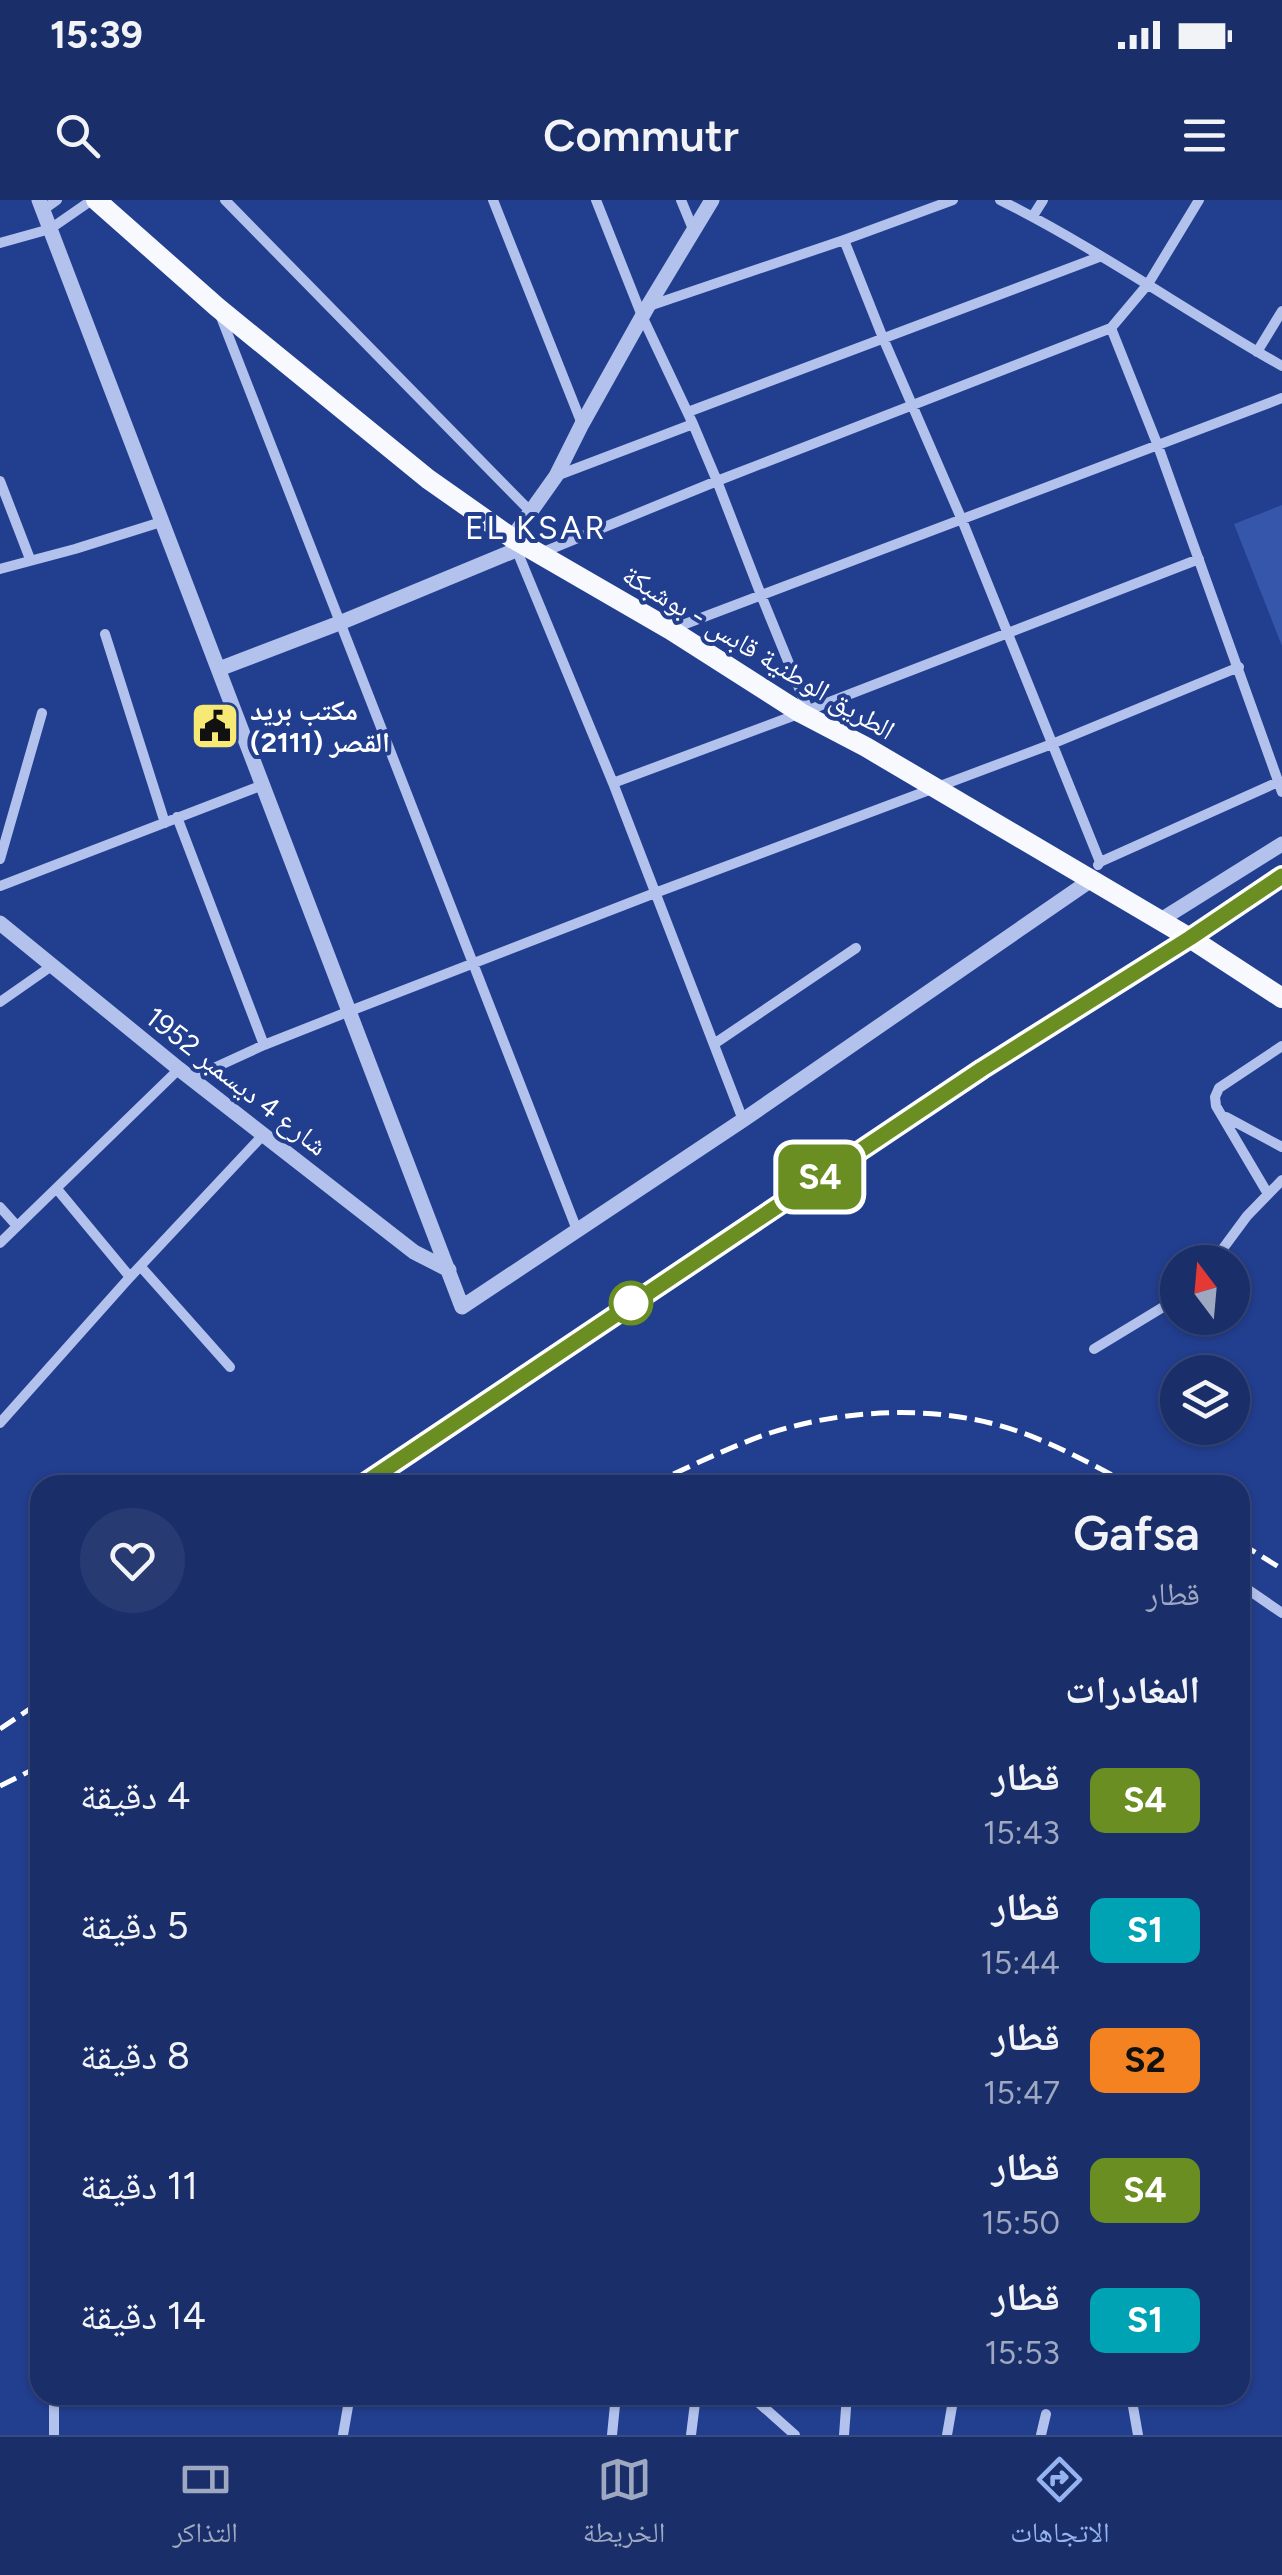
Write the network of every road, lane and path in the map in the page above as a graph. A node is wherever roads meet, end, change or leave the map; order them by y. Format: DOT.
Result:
graph roads {
  1 [pos="94,200"];
  2 [pos="225,200"];
  3 [pos="492,200"];
  4 [pos="596,200"];
  5 [pos="681,200"];
  6 [pos="712,200"];
  7 [pos="952,200"];
  8 [pos="1000,200"];
  9 [pos="1043,200"];
  10 [pos="1199,200"];
  11 [pos="46,203"];
  12 [pos="1033,216"];
  13 [pos="50,229"];
  14 [pos="693,229"];
  15 [pos="844,240"];
  16 [pos="0,242"];
  17 [pos="1099,257"];
  18 [pos="1148,284"];
  19 [pos="217,306"];
  20 [pos="645,311"];
  21 [pos="1282,312"];
  22 [pos="1111,328"];
  23 [pos="883,338"];
  24 [pos="1257,352"];
  25 [pos="1282,366"];
  26 [pos="1282,398"];
  27 [pos="912,407"];
  28 [pos="688,412"];
  29 [pos="582,424"];
  30 [pos="693,424"];
  31 [pos="1158,446"];
  32 [pos="556,476"];
  33 [pos="0,481"];
  34 [pos="717,481"];
  35 [pos="532,514"];
  36 [pos="962,520"];
  37 [pos="161,522"];
  38 [pos="524,547"];
  39 [pos="1199,559"];
  40 [pos="30,560"];
  41 [pos="0,569"];
  42 [pos="761,595"];
  43 [pos="342,622"];
  44 [pos="671,630"];
  45 [pos="106,634"];
  46 [pos="1006,634"];
  47 [pos="1239,667"];
  48 [pos="218,668"];
  49 [pos="805,712"];
  50 [pos="42,713"];
  51 [pos="1052,744"];
  52 [pos="613,783"];
  53 [pos="263,785"];
  54 [pos="1280,787"];
  55 [pos="934,789"];
  56 [pos="178,817"];
  57 [pos="165,823"];
  58 [pos="1282,844"];
  59 [pos="0,859"];
  60 [pos="1095,871"];
  61 [pos="0,886"];
  62 [pos="656,893"];
  63 [pos="1160,920"];
  64 [pos="0,924"];
  65 [pos="856,948"];
  66 [pos="474,964"];
  67 [pos="54,966"];
  68 [pos="1282,998"];
  69 [pos="0,1002"];
  70 [pos="350,1011"];
  71 [pos="714,1044"];
  72 [pos="264,1045"];
  73 [pos="1282,1046"];
  74 [pos="185,1073"];
  75 [pos="1222,1115"];
  76 [pos="743,1120"];
  77 [pos="264,1134"];
  78 [pos="1282,1147"];
  79 [pos="1282,1180"];
  80 [pos="57,1189"];
  81 [pos="1268,1194"];
  82 [pos="0,1208"];
  83 [pos="17,1226"];
  84 [pos="577,1230"];
  85 [pos="0,1243"];
  86 [pos="1226,1245"];
  87 [pos="141,1266"];
  88 [pos="448,1270"];
  89 [pos="130,1278"];
  90 [pos="1160,1309"];
  91 [pos="1094,1349"];
  92 [pos="230,1367"];
  93 [pos="0,1422"];
  94 [pos="1250,1591"];
  95 [pos="1282,1613"];
  96 [pos="54,2405"];
  97 [pos="348,2405"];
  98 [pos="615,2405"];
  99 [pos="695,2405"];
  100 [pos="764,2405"];
  101 [pos="846,2405"];
  102 [pos="952,2405"];
  103 [pos="1133,2405"];
  104 [pos="1046,2414"];
  105 [pos="54,2435"];
  106 [pos="343,2435"];
  107 [pos="612,2435"];
  108 [pos="692,2435"];
  109 [pos="795,2435"];
  110 [pos="844,2435"];
  111 [pos="947,2435"];
  112 [pos="1041,2435"];
  113 [pos="1138,2435"];
  1 -- 13 [label="street"];
  1 -- 19 [label="main road, الطريق الوطنية قابس - بوشبكة"];
  2 -- 35 [label="street"];
  3 -- 29 [label="street"];
  4 -- 20 [label="street"];
  5 -- 14 [label="street"];
  6 -- 14 [label="street"];
  7 -- 15 [label="street"];
  8 -- 12 [label="street"];
  9 -- 12 [label="street"];
  10 -- 18 [label="street"];
  11 -- 13 [label="street"];
  12 -- 17 [label="street"];
  13 -- 16 [label="street"];
  13 -- 37 [label="street"];
  14 -- 20 [label="street"];
  15 -- 20 [label="street"];
  15 -- 23 [label="street"];
  17 -- 18 [label="street"];
  17 -- 23 [label="street"];
  18 -- 22 [label="street"];
  18 -- 24 [label="street"];
  19 -- 38 [label="main road, الطريق الوطنية قابس - بوشبكة"];
  19 -- 43 [label="street"];
  20 -- 28 [label="street"];
  20 -- 29 [label="street"];
  21 -- 24 [label="street"];
  22 -- 27 [label="street"];
  22 -- 31 [label="street"];
  23 -- 27 [label="street"];
  23 -- 28 [label="street"];
  24 -- 25 [label="street"];
  26 -- 31 [label="street"];
  27 -- 34 [label="street"];
  27 -- 36 [label="street"];
  28 -- 30 [label="street"];
  29 -- 32 [label="street"];
  30 -- 32 [label="street"];
  30 -- 34 [label="street"];
  31 -- 36 [label="street"];
  31 -- 39 [label="street"];
  32 -- 35 [label="street"];
  33 -- 40 [label="street"];
  34 -- 38 [label="street"];
  34 -- 42 [label="street"];
  35 -- 38 [label="street"];
  36 -- 42 [label="street"];
  36 -- 46 [label="street"];
  37 -- 40 [label="street"];
  37 -- 48 [label="street"];
  38 -- 43 [label="street"];
  38 -- 44 [label="main road, الطريق الوطنية قابس - بوشبكة"];
  38 -- 52 [label="street"];
  39 -- 46 [label="street"];
  39 -- 47 [label="street"];
  40 -- 41 [label="street"];
  42 -- 44 [label="street"];
  42 -- 49 [label="street"];
  43 -- 48 [label="street"];
  43 -- 66 [label="street"];
  44 -- 49 [label="main road, الطريق الوطنية قابس - بوشبكة"];
  45 -- 57 [label="street"];
  46 -- 49 [label="street"];
  46 -- 51 [label="street"];
  47 -- 51 [label="street"];
  47 -- 54 [label="street"];
  48 -- 53 [label="street"];
  49 -- 52 [label="street"];
  49 -- 55 [label="main road, الطريق الوطنية قابس - بوشبكة"];
  50 -- 59 [label="street"];
  51 -- 55 [label="street"];
  51 -- 60 [label="street"];
  52 -- 62 [label="street"];
  53 -- 56 [label="street"];
  53 -- 70 [label="street"];
  54 -- 60 [label="street"];
  55 -- 60 [label="main road, الطريق الوطنية قابس - بوشبكة"];
  55 -- 62 [label="street"];
  56 -- 57 [label="street"];
  56 -- 72 [label="street"];
  57 -- 61 [label="street"];
  58 -- 63 [label="street"];
  60 -- 63 [label="main road, الطريق الوطنية قابس - بوشبكة"];
  60 -- 76 [label="street"];
  62 -- 66 [label="street"];
  62 -- 71 [label="street"];
  63 -- 68 [label="main road, الطريق الوطنية قابس - بوشبكة"];
  64 -- 67 [label="street, شارع 4 ديسمبر 1952"];
  65 -- 71 [label="street"];
  66 -- 70 [label="street"];
  66 -- 84 [label="street"];
  67 -- 69 [label="street"];
  67 -- 74 [label="street, شارع 4 ديسمبر 1952"];
  70 -- 72 [label="street"];
  70 -- 88 [label="street"];
  71 -- 76 [label="street"];
  72 -- 74 [label="street"];
  73 -- 75 [label="street"];
  74 -- 77 [label="street, شارع 4 ديسمبر 1952"];
  74 -- 80 [label="street"];
  75 -- 78 [label="street"];
  75 -- 81 [label="street"];
  76 -- 84 [label="street"];
  77 -- 87 [label="street"];
  77 -- 88 [label="street, شارع 4 ديسمبر 1952"];
  79 -- 81 [label="street"];
  80 -- 83 [label="street"];
  80 -- 89 [label="street"];
  81 -- 86 [label="street"];
  82 -- 83 [label="street"];
  83 -- 85 [label="street"];
  84 -- 88 [label="street"];
  87 -- 89 [label="street"];
  87 -- 92 [label="street"];
  89 -- 93 [label="street"];
  90 -- 91 [label="street"];
  94 -- 95 [label="street"];
  96 -- 105 [label="street"];
  97 -- 106 [label="street"];
  98 -- 107 [label="street"];
  99 -- 108 [label="street"];
  100 -- 109 [label="street"];
  101 -- 110 [label="street"];
  102 -- 111 [label="street"];
  103 -- 113 [label="street"];
  104 -- 112 [label="street"];
}
